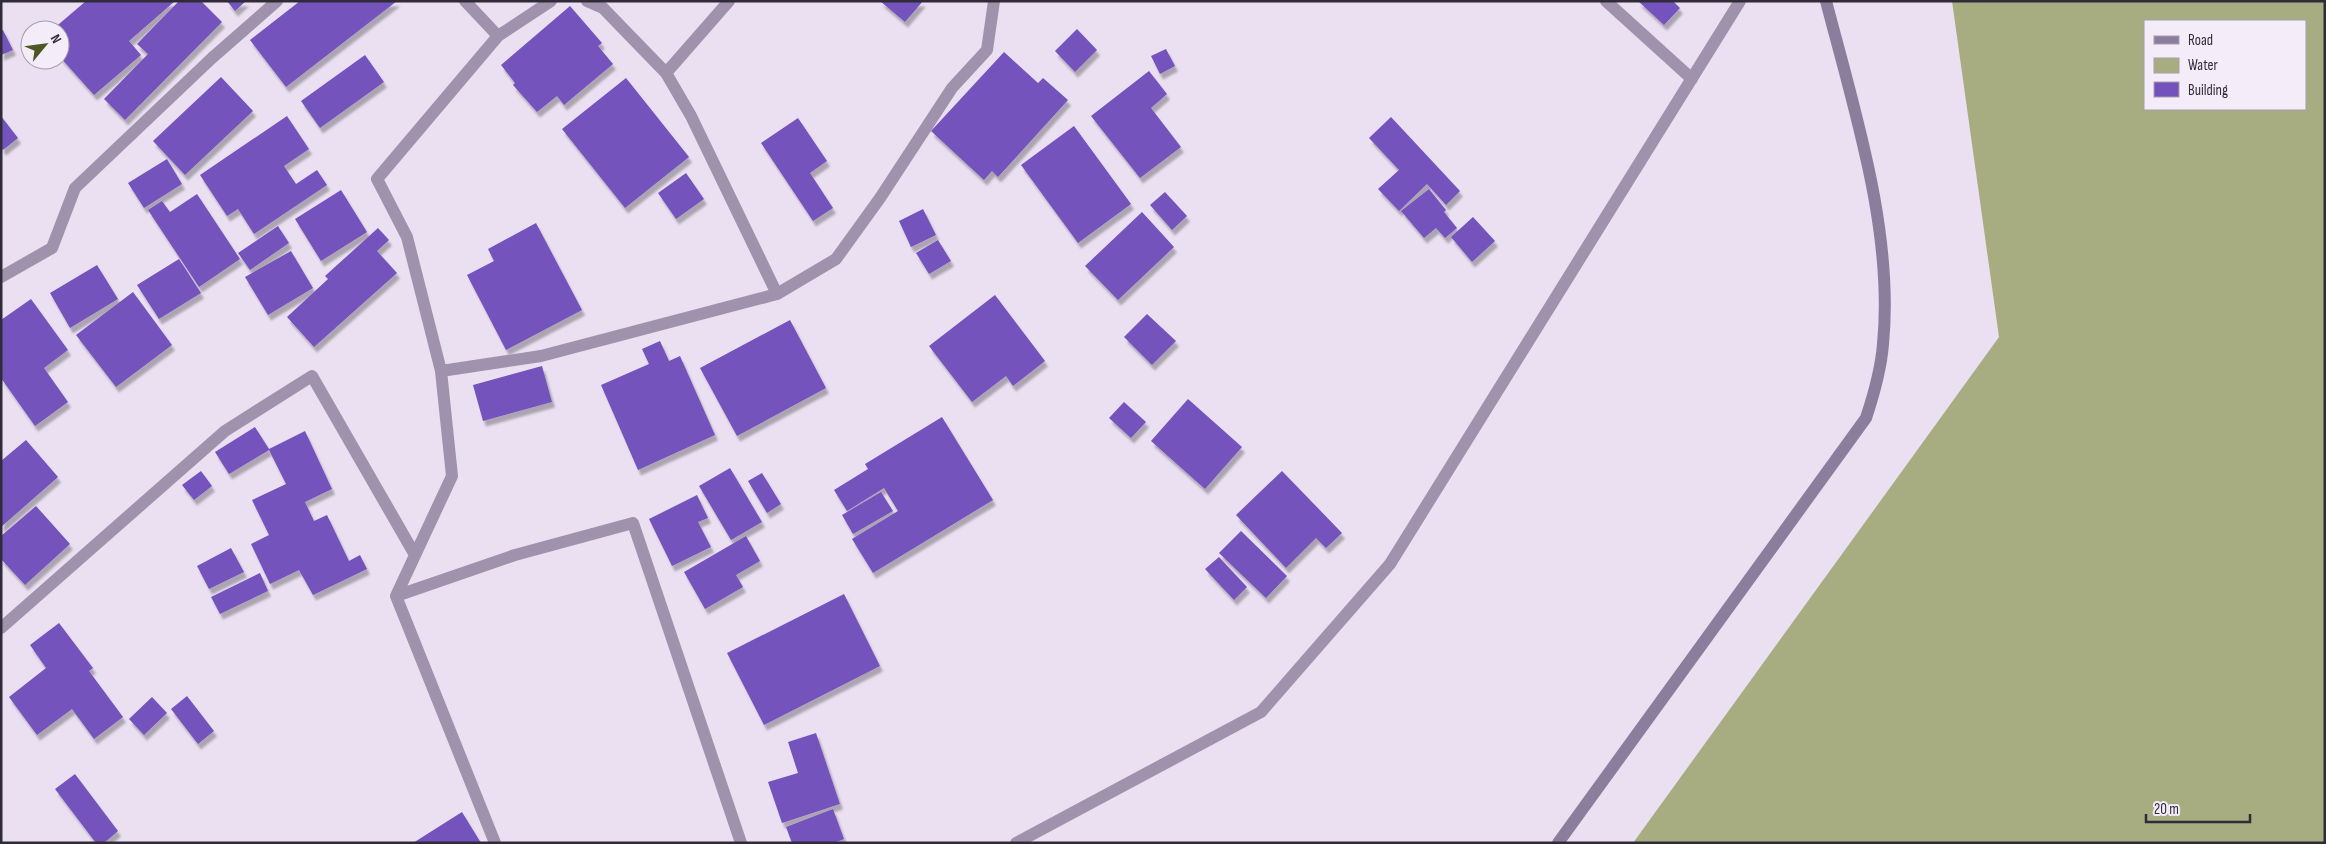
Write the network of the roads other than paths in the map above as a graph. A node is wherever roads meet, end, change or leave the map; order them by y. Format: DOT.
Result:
graph roads {
  1 [pos="277,1"];
  2 [pos="465,1"];
  3 [pos="550,1"];
  4 [pos="587,1"];
  5 [pos="729,1"];
  6 [pos="994,1"];
  7 [pos="1606,1"];
  8 [pos="1740,1"];
  9 [pos="1826,1"];
  10 [pos="498,36"];
  11 [pos="666,72"];
  12 [pos="1692,79"];
  13 [pos="1,276"];
  14 [pos="777,294"];
  15 [pos="441,371"];
  16 [pos="415,555"];
  17 [pos="396,596"];
  18 [pos="1,628"];
  19 [pos="495,843"];
  20 [pos="741,843"];
  21 [pos="1016,843"];
  22 [pos="1558,843"];
  1 -- 13 [label="street"];
  2 -- 10 [label="street"];
  3 -- 10 [label="street"];
  4 -- 11 [label="street"];
  5 -- 11 [label="street"];
  6 -- 14 [label="street"];
  7 -- 12 [label="street"];
  8 -- 12 [label="street"];
  9 -- 22 [label="street"];
  10 -- 15 [label="street"];
  11 -- 14 [label="street"];
  12 -- 21 [label="street"];
  14 -- 15 [label="street"];
  15 -- 16 [label="street"];
  16 -- 17 [label="street"];
  16 -- 18 [label="street"];
  17 -- 19 [label="street"];
  17 -- 20 [label="street"];
}
